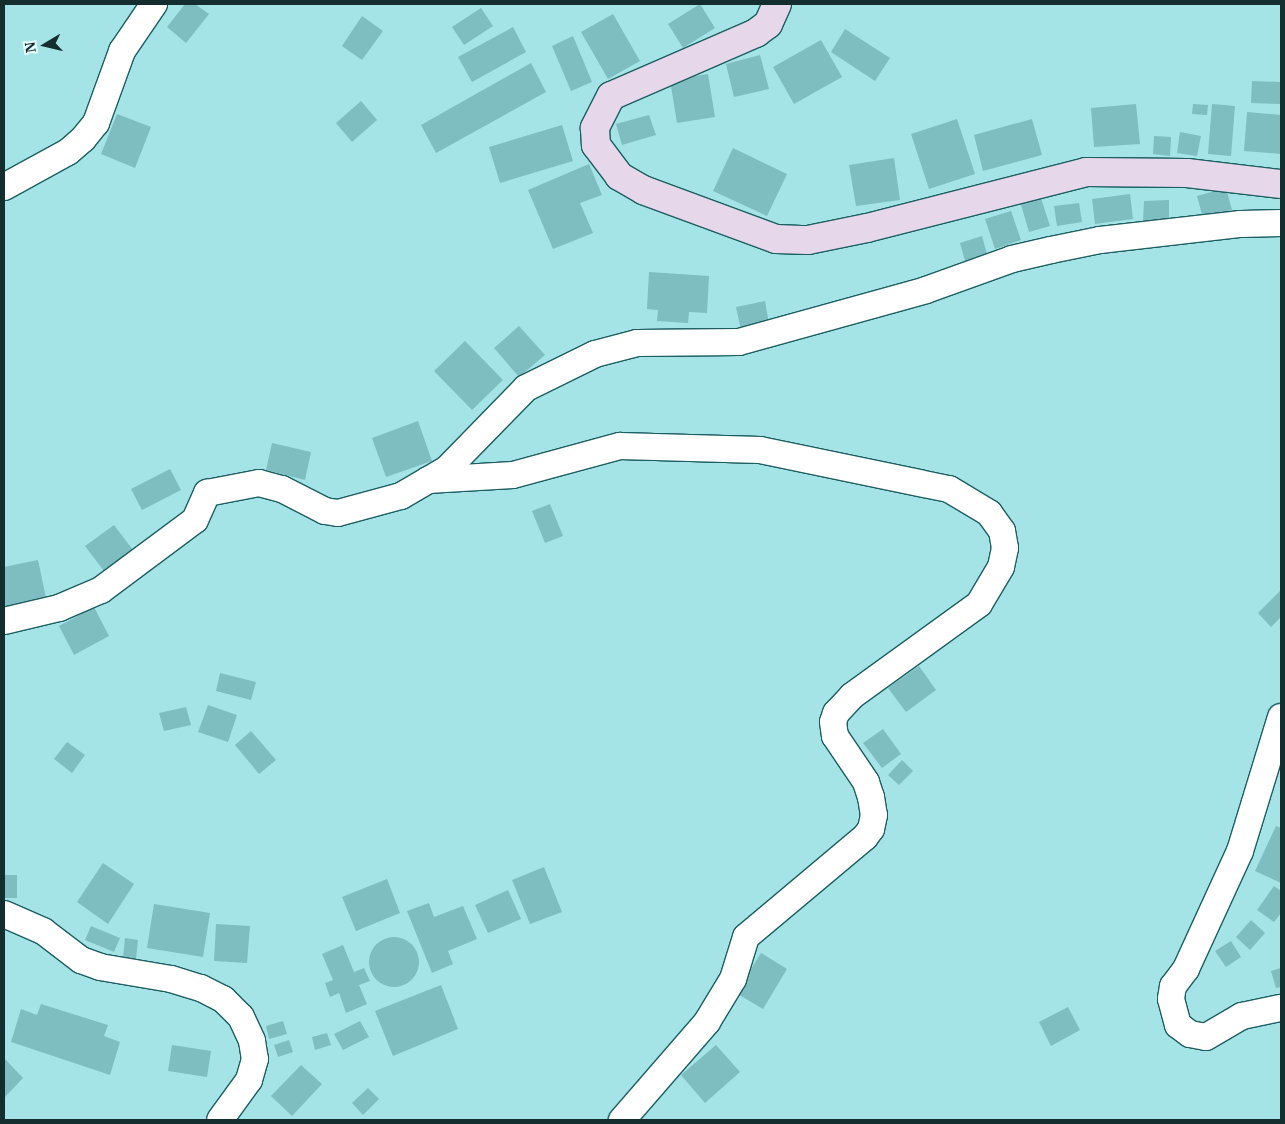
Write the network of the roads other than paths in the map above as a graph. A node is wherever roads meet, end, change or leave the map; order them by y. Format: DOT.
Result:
graph roads {
  1 [pos="154,4"];
  2 [pos="777,4"];
  3 [pos="1281,184"];
  4 [pos="4,187"];
  5 [pos="1281,223"];
  6 [pos="427,480"];
  7 [pos="4,621"];
  8 [pos="1281,717"];
  9 [pos="4,914"];
  10 [pos="1281,1008"];
  11 [pos="220,1120"];
  12 [pos="622,1120"];
  1 -- 4 [label="street"];
  2 -- 3 [label="street"];
  5 -- 6 [label="street"];
  6 -- 7 [label="street"];
  6 -- 12 [label="street"];
  8 -- 10 [label="street"];
  9 -- 11 [label="street"];
}
